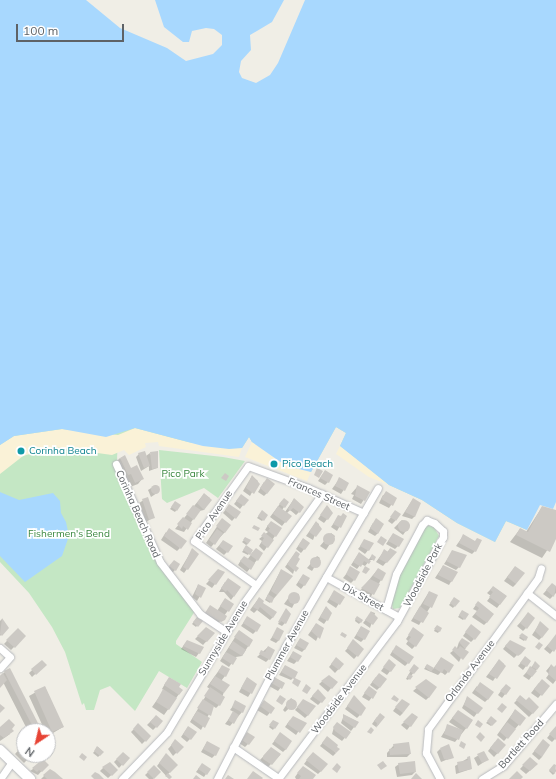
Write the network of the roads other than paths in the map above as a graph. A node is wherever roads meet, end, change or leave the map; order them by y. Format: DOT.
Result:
graph roads {
  1 [pos="116,464"];
  2 [pos="248,466"];
  3 [pos="378,488"];
  4 [pos="322,494"];
  5 [pos="364,513"];
  6 [pos="541,568"];
  7 [pos="326,577"];
  8 [pos="256,585"];
  9 [pos="527,593"];
  10 [pos="386,610"];
  11 [pos="556,616"];
  12 [pos="400,618"];
  13 [pos="227,632"];
  14 [pos="0,648"];
  15 [pos="0,668"];
  16 [pos="556,704"];
  17 [pos="233,747"];
  18 [pos="0,750"];
  19 [pos="12,762"];
  20 [pos="280,778"];
  21 [pos="487,778"];
  22 [pos="0,779"];
  23 [pos="30,779"];
  24 [pos="122,779"];
  25 [pos="217,779"];
  26 [pos="440,779"];
  1 -- 13 [label="street, Corinha Beach Road"];
  2 -- 4 [label="street, Frances Street"];
  2 -- 8 [label="street, Pico Avenue"];
  3 -- 5 [label="street"];
  4 -- 5 [label="street, Frances Street"];
  4 -- 8 [label="street, Sunnyside Avenue"];
  5 -- 7 [label="street, Plummer Avenue"];
  6 -- 9 [label="street, Orlando Avenue"];
  7 -- 10 [label="street, Dix Street"];
  7 -- 17 [label="street, Plummer Avenue"];
  8 -- 13 [label="street, Sunnyside Avenue"];
  9 -- 11 [label="street"];
  9 -- 26 [label="street, Orlando Avenue"];
  10 -- 12 [label="street, Dix Street"];
  10 -- 12 [label="street, Woodside Park"];
  12 -- 20 [label="street, Woodside Avenue"];
  13 -- 24 [label="street, Sunnyside Avenue"];
  14 -- 15 [label="street"];
  16 -- 21 [label="street, Bartlett Road"];
  17 -- 20 [label="street"];
  17 -- 25 [label="street, Plummer Avenue"];
  18 -- 19 [label="main road"];
  19 -- 22 [label="street"];
  19 -- 23 [label="main road"];
}
